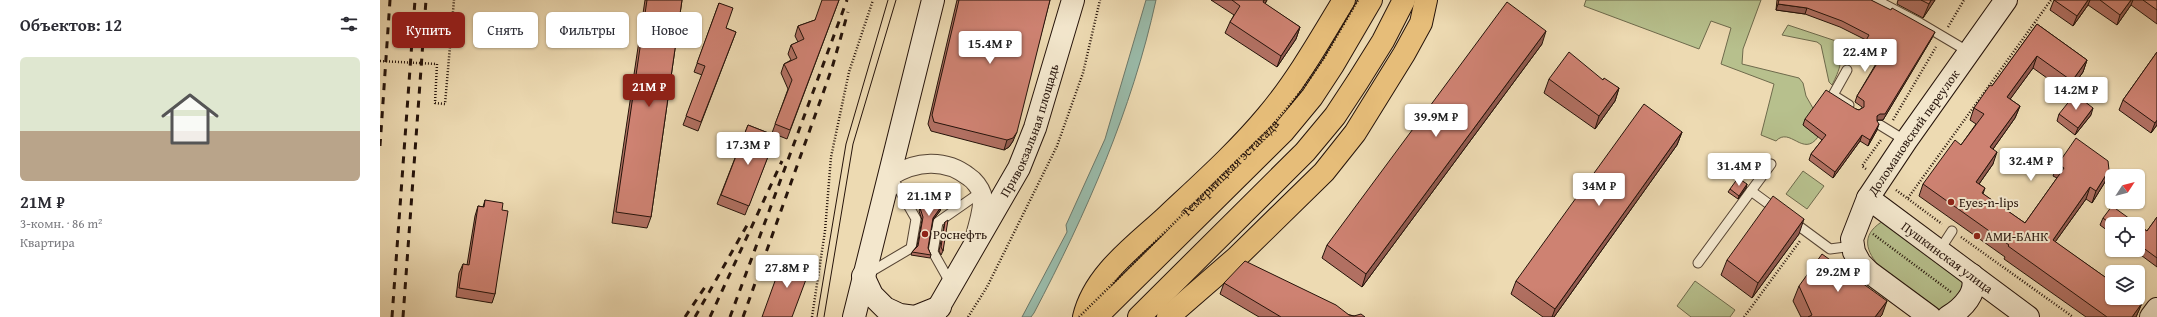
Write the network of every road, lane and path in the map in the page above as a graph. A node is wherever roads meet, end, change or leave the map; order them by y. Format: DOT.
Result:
graph roads {
  1 [pos="454,0"];
  2 [pos="873,0"];
  3 [pos="933,0"];
  4 [pos="1073,0"];
  5 [pos="1100,0"];
  6 [pos="1344,0"];
  7 [pos="1358,0"];
  8 [pos="1372,0"];
  9 [pos="1426,0"];
  10 [pos="1964,0"];
  11 [pos="2006,0"];
  12 [pos="2051,0"];
  13 [pos="1881,1"];
  14 [pos="1402,5"];
  15 [pos="1943,36"];
  16 [pos="1970,52"];
  17 [pos="380,61"];
  18 [pos="1847,70"];
  19 [pos="1856,110"];
  20 [pos="1891,132"];
  21 [pos="1771,164"];
  22 [pos="891,176"];
  23 [pos="1881,178"];
  24 [pos="1751,191"];
  25 [pos="981,192"];
  26 [pos="1868,198"];
  27 [pos="1908,198"];
  28 [pos="1885,211"];
  29 [pos="1864,228"];
  30 [pos="1952,231"];
  31 [pos="1806,232"];
  32 [pos="1853,246"];
  33 [pos="1939,251"];
  34 [pos="970,253"];
  35 [pos="1236,258"];
  36 [pos="1698,263"];
  37 [pos="1255,267"];
  38 [pos="1972,275"];
  39 [pos="863,276"];
  40 [pos="952,285"];
  41 [pos="1965,302"];
  42 [pos="2157,309"];
  43 [pos="936,312"];
  44 [pos="812,317"];
  45 [pos="854,317"];
  46 [pos="877,317"];
  47 [pos="883,317"];
  48 [pos="968,317"];
  49 [pos="1079,317"];
  50 [pos="1084,317"];
  51 [pos="1096,317"];
  52 [pos="1138,317"];
  53 [pos="1169,317"];
  54 [pos="1744,317"];
  55 [pos="1930,317"];
  56 [pos="1948,317"];
  57 [pos="2028,317"];
  58 [pos="2073,317"];
  59 [pos="2151,317"];
  1 -- 17 [label="path, bridge"];
  2 -- 44 [label="path"];
  3 -- 22 [label="main road"];
  4 -- 34 [label="main road, Привокзальная площадь"];
  5 -- 48 [label="path"];
  6 -- 50 [label="main road"];
  7 -- 49 [label="path, Темерницкая эстакада, bridge"];
  8 -- 51 [label="main road, Темерницкая эстакада"];
  9 -- 35 [label="main road"];
  10 -- 15 [label="path"];
  11 -- 16 [label="main road, Доломановский переулок"];
  12 -- 27 [label="path"];
  13 -- 15 [label="lane"];
  14 -- 52 [label="main road"];
  15 -- 16 [label="lane"];
  15 -- 20 [label="path"];
  16 -- 20 [label="main road, Доломановский переулок"];
  18 -- 19 [label="lane"];
  20 -- 23 [label="main road, Доломановский переулок"];
  20 -- 23 [label="path"];
  21 -- 24 [label="lane"];
  22 -- 25 [label="street, Привокзальная площадь"];
  22 -- 39 [label="main road"];
  22 -- 39 [label="lane"];
  23 -- 26 [label="main road, Доломановский переулок"];
  23 -- 27 [label="path"];
  24 -- 31 [label="lane"];
  24 -- 36 [label="lane"];
  25 -- 34 [label="street, Привокзальная площадь"];
  25 -- 40 [label="lane"];
  26 -- 28 [label="main road, Пушкинская улица"];
  26 -- 29 [label="main road, Доломановский переулок"];
  27 -- 30 [label="path"];
  28 -- 29 [label="main road"];
  28 -- 33 [label="main road, Пушкинская улица"];
  29 -- 32 [label="main road, Доломановский переулок"];
  29 -- 41 [label="path, Пушкинская улица"];
  30 -- 33 [label="lane"];
  30 -- 58 [label="path"];
  31 -- 32 [label="lane"];
  31 -- 54 [label="path"];
  32 -- 55 [label="main road"];
  33 -- 38 [label="main road, Пушкинская улица"];
  34 -- 40 [label="main road, Привокзальная площадь"];
  35 -- 37 [label="street"];
  35 -- 53 [label="main road"];
  38 -- 41 [label="main road"];
  38 -- 57 [label="main road, Пушкинская улица"];
  39 -- 43 [label="main road"];
  39 -- 45 [label="main road"];
  40 -- 43 [label="main road, Привокзальная площадь"];
  41 -- 56 [label="main road"];
  42 -- 59 [label="main road"];
  46 -- 47 [label="main road"];
}
